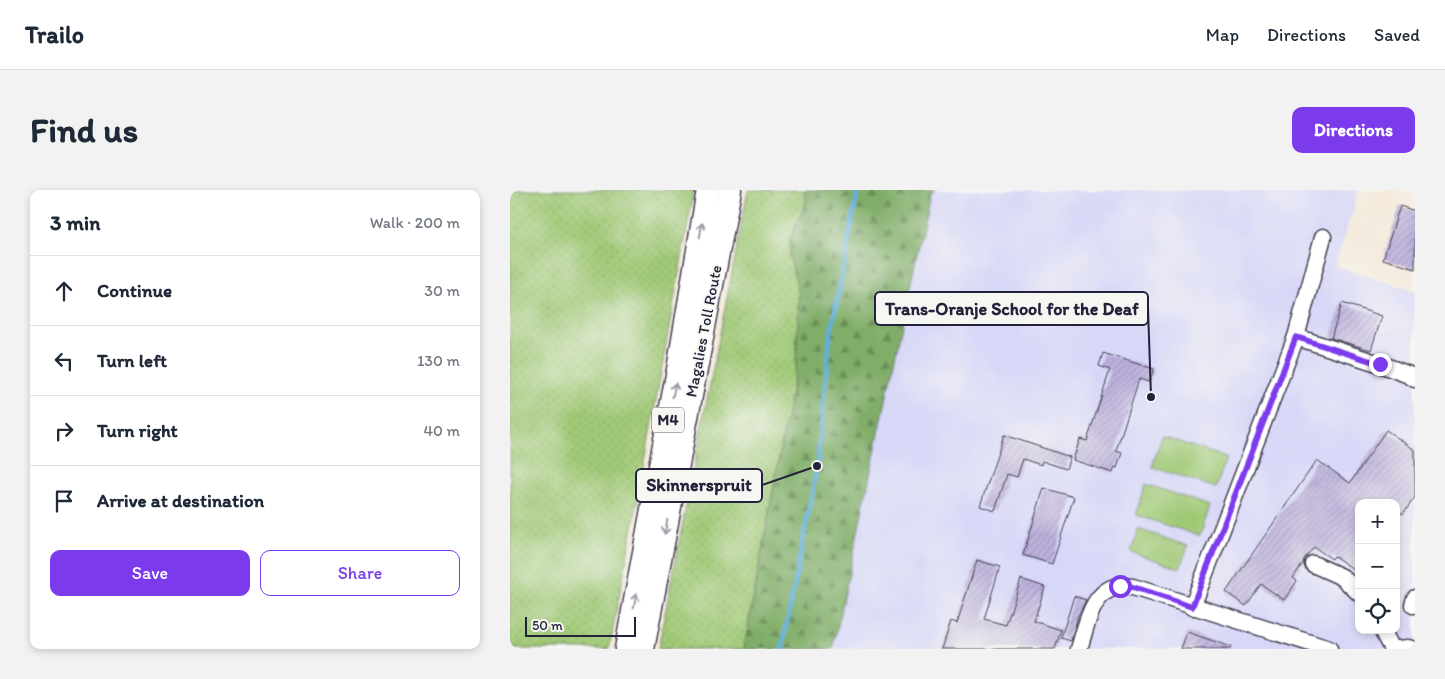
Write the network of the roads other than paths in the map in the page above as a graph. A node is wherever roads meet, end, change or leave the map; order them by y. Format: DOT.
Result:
graph roads {
  1 [pos="708,190"];
  2 [pos="730,190"];
  3 [pos="1323,237"];
  4 [pos="1296,337"];
  5 [pos="1415,379"];
  6 [pos="1313,564"];
  7 [pos="1355,590"];
  8 [pos="1192,607"];
  9 [pos="1384,634"];
  10 [pos="626,649"];
  11 [pos="643,649"];
  12 [pos="1080,649"];
  13 [pos="1329,649"];
  14 [pos="1392,649"];
  15 [pos="1398,649"];
  16 [pos="1412,649"];
  10 -- 1 [label="highway, Magalies Toll Route / M4, one-way"];
  2 -- 11 [label="highway, Magalies Toll Route / M4, one-way"];
  3 -- 4 [label="lane"];
  4 -- 5 [label="lane"];
  4 -- 8 [label="lane"];
  6 -- 7 [label="lane"];
  8 -- 12 [label="lane"];
  8 -- 13 [label="lane"];
  9 -- 14 [label="lane"];
  15 -- 16 [label="lane"];
}
